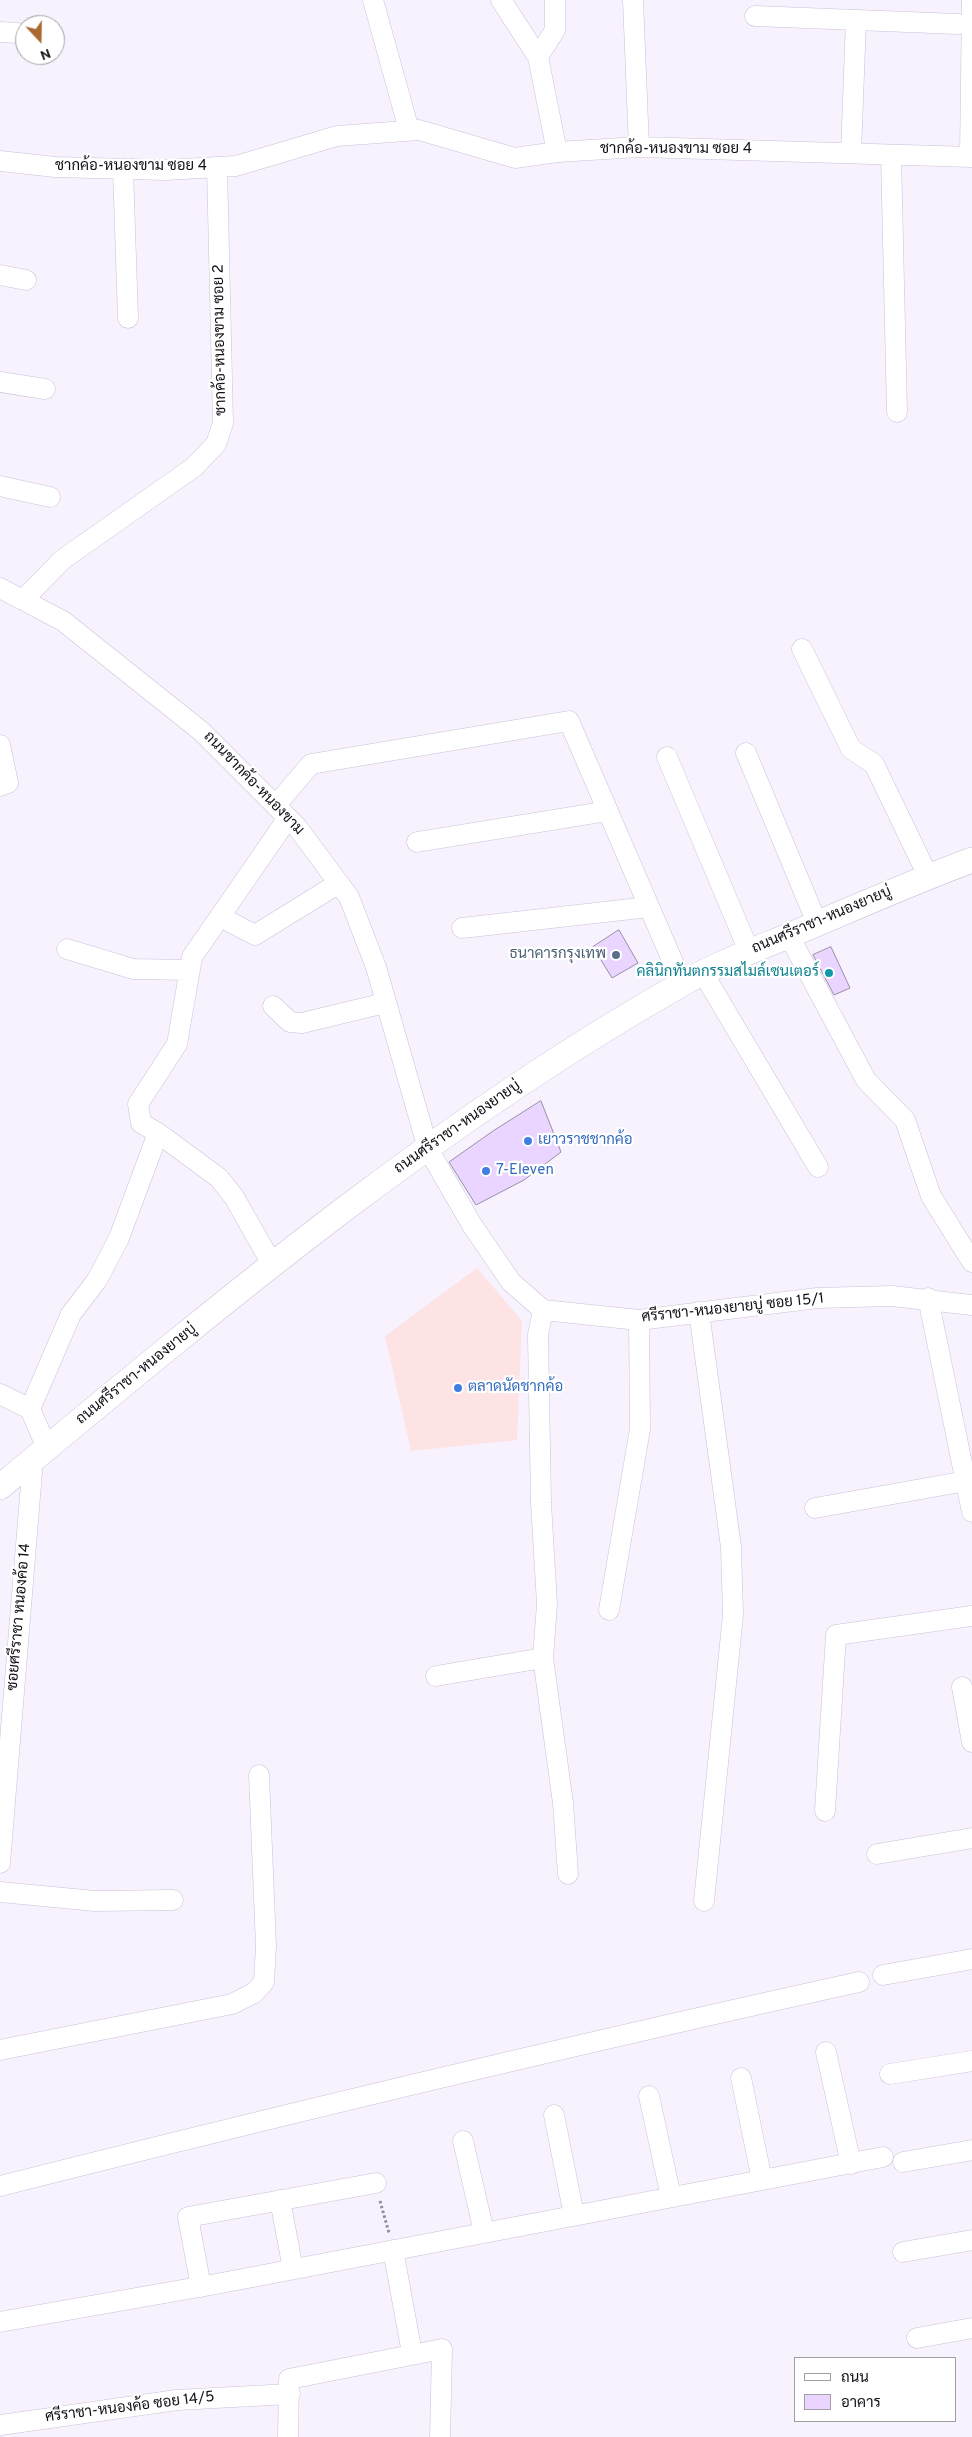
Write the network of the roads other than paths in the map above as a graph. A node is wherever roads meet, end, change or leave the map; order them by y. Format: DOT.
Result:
graph roads {
  1 [pos="373,0"];
  2 [pos="501,0"];
  3 [pos="555,0"];
  4 [pos="633,0"];
  5 [pos="972,0"];
  6 [pos="755,16"];
  7 [pos="856,20"];
  8 [pos="958,24"];
  9 [pos="538,57"];
  10 [pos="409,130"];
  11 [pos="639,147"];
  12 [pos="557,152"];
  13 [pos="851,154"];
  14 [pos="891,155"];
  15 [pos="971,157"];
  16 [pos="0,161"];
  17 [pos="217,167"];
  18 [pos="123,169"];
  19 [pos="0,275"];
  20 [pos="26,280"];
  21 [pos="128,318"];
  22 [pos="0,382"];
  23 [pos="45,389"];
  24 [pos="897,412"];
  25 [pos="0,486"];
  26 [pos="50,497"];
  27 [pos="0,588"];
  28 [pos="23,600"];
  29 [pos="802,649"];
  30 [pos="0,745"];
  31 [pos="746,753"];
  32 [pos="667,757"];
  33 [pos="0,786"];
  34 [pos="608,811"];
  35 [pos="282,812"];
  36 [pos="417,842"];
  37 [pos="972,860"];
  38 [pos="928,876"];
  39 [pos="339,883"];
  40 [pos="649,907"];
  41 [pos="230,922"];
  42 [pos="818,923"];
  43 [pos="462,928"];
  44 [pos="788,936"];
  45 [pos="67,950"];
  46 [pos="749,952"];
  47 [pos="190,970"];
  48 [pos="693,978"];
  49 [pos="384,1003"];
  50 [pos="273,1006"];
  51 [pos="158,1133"];
  52 [pos="428,1149"];
  53 [pos="818,1167"];
  54 [pos="972,1262"];
  55 [pos="272,1264"];
  56 [pos="928,1298"];
  57 [pos="972,1305"];
  58 [pos="542,1310"];
  59 [pos="699,1312"];
  60 [pos="639,1320"];
  61 [pos="0,1394"];
  62 [pos="30,1410"];
  63 [pos="40,1454"];
  64 [pos="966,1481"];
  65 [pos="0,1487"];
  66 [pos="815,1508"];
  67 [pos="972,1512"];
  68 [pos="609,1610"];
  69 [pos="972,1616"];
  70 [pos="543,1658"];
  71 [pos="436,1676"];
  72 [pos="962,1687"];
  73 [pos="972,1742"];
  74 [pos="259,1775"];
  75 [pos="825,1811"];
  76 [pos="972,1838"];
  77 [pos="877,1854"];
  78 [pos="0,1863"];
  79 [pos="568,1874"];
  80 [pos="0,1892"];
  81 [pos="173,1900"];
  82 [pos="704,1901"];
  83 [pos="972,1959"];
  84 [pos="883,1975"];
  85 [pos="859,1982"];
  86 [pos="0,2050"];
  87 [pos="826,2052"];
  88 [pos="972,2061"];
  89 [pos="890,2074"];
  90 [pos="741,2078"];
  91 [pos="649,2096"];
  92 [pos="554,2115"];
  93 [pos="463,2141"];
  94 [pos="972,2150"];
  95 [pos="883,2157"];
  96 [pos="903,2162"];
  97 [pos="851,2164"];
  98 [pos="762,2180"];
  99 [pos="376,2183"];
  100 [pos="0,2186"];
  101 [pos="671,2197"];
  102 [pos="280,2200"];
  103 [pos="574,2215"];
  104 [pos="484,2232"];
  105 [pos="972,2240"];
  106 [pos="393,2250"];
  107 [pos="903,2252"];
  108 [pos="293,2270"];
  109 [pos="201,2287"];
  110 [pos="0,2322"];
  111 [pos="972,2328"];
  112 [pos="917,2338"];
  113 [pos="412,2353"];
  114 [pos="290,2394"];
  115 [pos="0,2425"];
  116 [pos="288,2437"];
  117 [pos="440,2437"];
  1 -- 10 [label="street"];
  2 -- 9 [label="street"];
  3 -- 9 [label="street"];
  4 -- 11 [label="street"];
  5 -- 15 [label="street"];
  6 -- 7 [label="street"];
  7 -- 8 [label="street"];
  7 -- 13 [label="street"];
  9 -- 12 [label="street"];
  10 -- 12 [label="street, ชากค้อ-หนองขาม ซอย 4"];
  10 -- 17 [label="street, ชากค้อ-หนองขาม ซอย 4"];
  11 -- 12 [label="street, ชากค้อ-หนองขาม ซอย 4"];
  11 -- 13 [label="street, ชากค้อ-หนองขาม ซอย 4"];
  13 -- 14 [label="street, ชากค้อ-หนองขาม ซอย 4"];
  14 -- 15 [label="street, ชากค้อ-หนองขาม ซอย 4"];
  14 -- 24 [label="street"];
  16 -- 18 [label="street, ชากค้อ-หนองขาม ซอย 4"];
  17 -- 18 [label="street, ชากค้อ-หนองขาม ซอย 4"];
  17 -- 28 [label="street, ชากค้อ-หนองขาม ซอย 2"];
  18 -- 21 [label="street"];
  19 -- 20 [label="street"];
  22 -- 23 [label="street"];
  25 -- 26 [label="street"];
  27 -- 28 [label="street, ถนนชากค้อ-หนองขาม"];
  28 -- 35 [label="street, ถนนชากค้อ-หนองขาม"];
  29 -- 38 [label="street"];
  30 -- 33 [label="street"];
  31 -- 42 [label="street"];
  32 -- 46 [label="street"];
  34 -- 35 [label="street"];
  34 -- 36 [label="street"];
  34 -- 40 [label="street"];
  35 -- 39 [label="street, ถนนชากค้อ-หนองขาม"];
  35 -- 47 [label="street"];
  37 -- 38 [label="main road, ถนนศรีราชา-หนองยายบู่"];
  38 -- 42 [label="main road, ถนนศรีราชา-หนองยายบู่"];
  39 -- 41 [label="street"];
  39 -- 49 [label="street, ถนนชากค้อ-หนองขาม"];
  40 -- 43 [label="street"];
  40 -- 48 [label="street"];
  42 -- 44 [label="main road, ถนนศรีราชา-หนองยายบู่"];
  44 -- 46 [label="main road, ถนนศรีราชา-หนองยายบู่"];
  44 -- 54 [label="street"];
  45 -- 47 [label="street"];
  46 -- 48 [label="main road, ถนนศรีราชา-หนองยายบู่"];
  47 -- 51 [label="street"];
  48 -- 52 [label="main road, ถนนศรีราชา-หนองยายบู่"];
  48 -- 53 [label="street"];
  49 -- 50 [label="street"];
  49 -- 52 [label="street, ถนนชากค้อ-หนองขาม"];
  51 -- 55 [label="street"];
  51 -- 62 [label="street"];
  52 -- 55 [label="main road, ถนนศรีราชา-หนองยายบู่"];
  52 -- 58 [label="street"];
  55 -- 63 [label="main road, ถนนศรีราชา-หนองยายบู่"];
  56 -- 57 [label="street, ศรีราชา-หนองยายบู่ ซอย 15/1"];
  56 -- 59 [label="street, ศรีราชา-หนองยายบู่ ซอย 15/1"];
  56 -- 64 [label="street"];
  58 -- 60 [label="street, ศรีราชา-หนองยายบู่ ซอย 15/1"];
  58 -- 70 [label="street"];
  59 -- 60 [label="street, ศรีราชา-หนองยายบู่ ซอย 15/1"];
  59 -- 82 [label="street"];
  60 -- 68 [label="street"];
  61 -- 62 [label="street"];
  62 -- 63 [label="street"];
  63 -- 65 [label="main road, ถนนศรีราชา-หนองยายบู่"];
  63 -- 78 [label="street, ซอยศรีราชา หนองค้อ 14"];
  64 -- 66 [label="street"];
  64 -- 67 [label="street"];
  69 -- 75 [label="street"];
  70 -- 71 [label="street"];
  70 -- 79 [label="street"];
  72 -- 73 [label="street"];
  74 -- 86 [label="street"];
  76 -- 77 [label="street"];
  80 -- 81 [label="street"];
  83 -- 84 [label="street"];
  85 -- 100 [label="street"];
  87 -- 97 [label="street"];
  88 -- 89 [label="street"];
  90 -- 98 [label="street"];
  91 -- 101 [label="street"];
  92 -- 103 [label="street"];
  93 -- 104 [label="street"];
  94 -- 96 [label="street"];
  95 -- 97 [label="street"];
  97 -- 98 [label="street"];
  98 -- 101 [label="street"];
  99 -- 102 [label="street"];
  101 -- 103 [label="street"];
  102 -- 108 [label="street"];
  102 -- 109 [label="street"];
  103 -- 104 [label="street"];
  104 -- 106 [label="street"];
  105 -- 107 [label="street"];
  106 -- 108 [label="street"];
  106 -- 113 [label="street"];
  108 -- 109 [label="street"];
  109 -- 110 [label="street"];
  111 -- 112 [label="street"];
  113 -- 114 [label="street"];
  113 -- 117 [label="street"];
  114 -- 115 [label="street, ศรีราชา-หนองค้อ ซอย 14/5"];
  114 -- 116 [label="street"];
}
